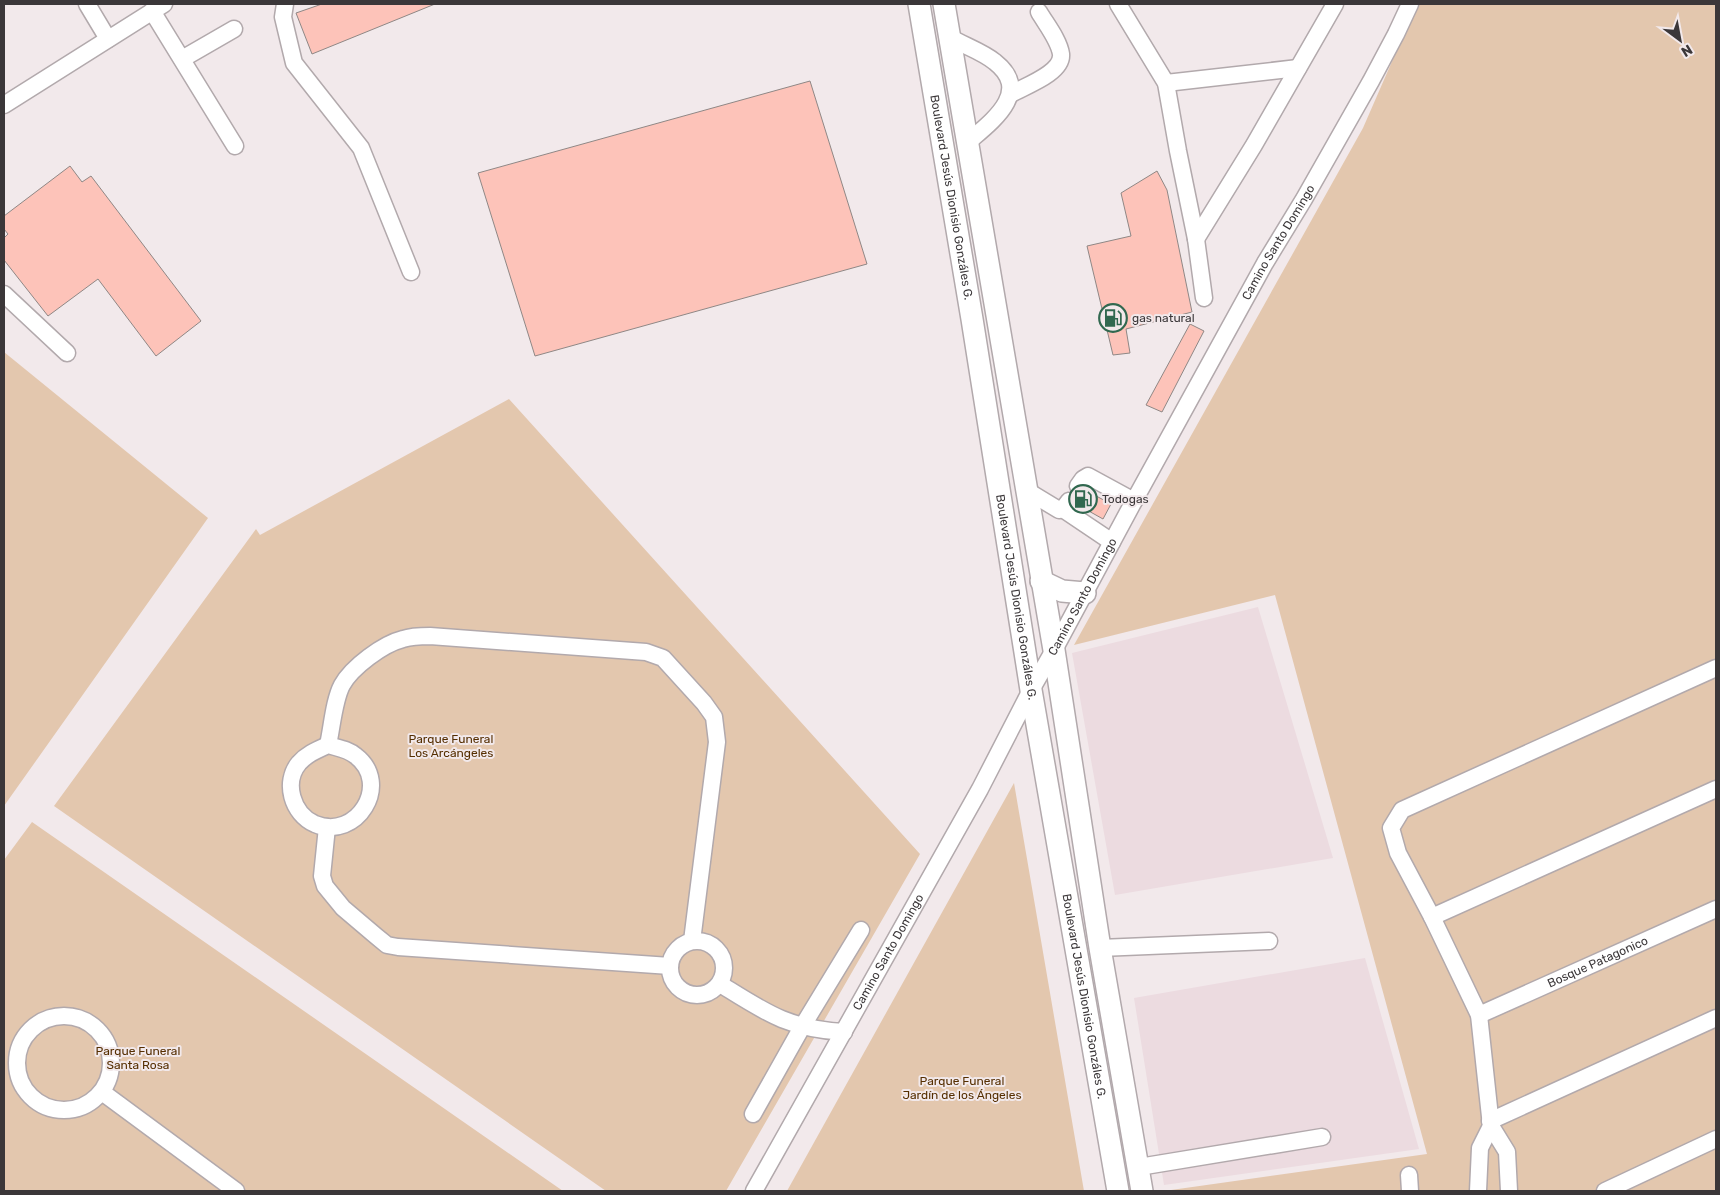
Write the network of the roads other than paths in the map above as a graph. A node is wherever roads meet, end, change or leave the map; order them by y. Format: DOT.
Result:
graph roads {
  1 [pos="86,4"];
  2 [pos="285,4"];
  3 [pos="918,4"];
  4 [pos="944,4"];
  5 [pos="1118,4"];
  6 [pos="1335,4"];
  7 [pos="1410,4"];
  8 [pos="158,7"];
  9 [pos="1039,12"];
  10 [pos="234,29"];
  11 [pos="950,38"];
  12 [pos="108,39"];
  13 [pos="182,59"];
  14 [pos="1298,68"];
  15 [pos="1166,83"];
  16 [pos="1011,94"];
  17 [pos="4,105"];
  18 [pos="968,142"];
  19 [pos="235,146"];
  20 [pos="1196,239"];
  21 [pos="411,272"];
  22 [pos="4,294"];
  23 [pos="1204,298"];
  24 [pos="67,353"];
  25 [pos="1078,486"];
  26 [pos="1026,490"];
  27 [pos="1134,501"];
  28 [pos="1112,542"];
  29 [pos="1041,581"];
  30 [pos="1085,593"];
  31 [pos="1054,650"];
  32 [pos="1716,668"];
  33 [pos="1031,690"];
  34 [pos="328,745"];
  35 [pos="1716,789"];
  36 [pos="327,827"];
  37 [pos="1716,909"];
  38 [pos="1432,917"];
  39 [pos="861,930"];
  40 [pos="692,941"];
  41 [pos="1269,941"];
  42 [pos="1100,948"];
  43 [pos="670,966"];
  44 [pos="720,984"];
  45 [pos="1479,1014"];
  46 [pos="1716,1018"];
  47 [pos="802,1027"];
  48 [pos="844,1032"];
  49 [pos="102,1092"];
  50 [pos="753,1114"];
  51 [pos="1490,1123"];
  52 [pos="1322,1137"];
  53 [pos="1716,1140"];
  54 [pos="1139,1167"];
  55 [pos="236,1191"];
  56 [pos="754,1191"];
  57 [pos="1118,1191"];
  58 [pos="1142,1191"];
  59 [pos="1478,1191"];
  60 [pos="1509,1191"];
  61 [pos="1605,1191"];
  1 -- 12 [label="street"];
  2 -- 21 [label="street"];
  3 -- 33 [label="main road, Boulevard Jesús Dionisio Gonzáles G."];
  4 -- 11 [label="main road, Boulevard Jesús Dionisio Gonzáles G."];
  5 -- 15 [label="street"];
  6 -- 14 [label="street"];
  7 -- 27 [label="street, Camino Santo Domingo"];
  8 -- 12 [label="street"];
  8 -- 13 [label="street"];
  9 -- 16 [label="street"];
  10 -- 13 [label="street"];
  11 -- 16 [label="street"];
  11 -- 18 [label="main road, Boulevard Jesús Dionisio Gonzáles G."];
  12 -- 17 [label="street"];
  13 -- 19 [label="street"];
  14 -- 15 [label="street"];
  14 -- 20 [label="street"];
  15 -- 20 [label="street"];
  16 -- 18 [label="street"];
  18 -- 26 [label="main road, Boulevard Jesús Dionisio Gonzáles G."];
  20 -- 23 [label="street"];
  22 -- 24 [label="street"];
  25 -- 27 [label="street"];
  26 -- 28 [label="street"];
  26 -- 29 [label="main road, Boulevard Jesús Dionisio Gonzáles G."];
  27 -- 28 [label="street, Camino Santo Domingo"];
  28 -- 30 [label="street, Camino Santo Domingo"];
  29 -- 30 [label="main road"];
  29 -- 31 [label="main road, Boulevard Jesús Dionisio Gonzáles G."];
  30 -- 31 [label="street, Camino Santo Domingo"];
  31 -- 33 [label="street, Camino Santo Domingo"];
  31 -- 42 [label="main road, Boulevard Jesús Dionisio Gonzáles G."];
  32 -- 38 [label="street"];
  33 -- 48 [label="street, Camino Santo Domingo"];
  33 -- 57 [label="main road, Boulevard Jesús Dionisio Gonzáles G."];
  34 -- 36 [label="street"];
  34 -- 36 [label="street"];
  34 -- 40 [label="street"];
  35 -- 38 [label="street"];
  36 -- 43 [label="street"];
  37 -- 45 [label="street, Bosque Patagonico"];
  38 -- 45 [label="street"];
  39 -- 47 [label="street"];
  40 -- 43 [label="street"];
  40 -- 44 [label="street"];
  41 -- 42 [label="street"];
  42 -- 54 [label="main road, Boulevard Jesús Dionisio Gonzáles G."];
  43 -- 44 [label="street"];
  44 -- 47 [label="street"];
  45 -- 51 [label="street"];
  46 -- 51 [label="street"];
  47 -- 48 [label="street"];
  47 -- 50 [label="street"];
  48 -- 56 [label="street, Camino Santo Domingo"];
  49 -- 49 [label="street"];
  49 -- 55 [label="street"];
  51 -- 59 [label="street"];
  51 -- 60 [label="street"];
  52 -- 54 [label="street"];
  53 -- 61 [label="street"];
  54 -- 58 [label="main road, Boulevard Jesús Dionisio Gonzáles G."];
}
